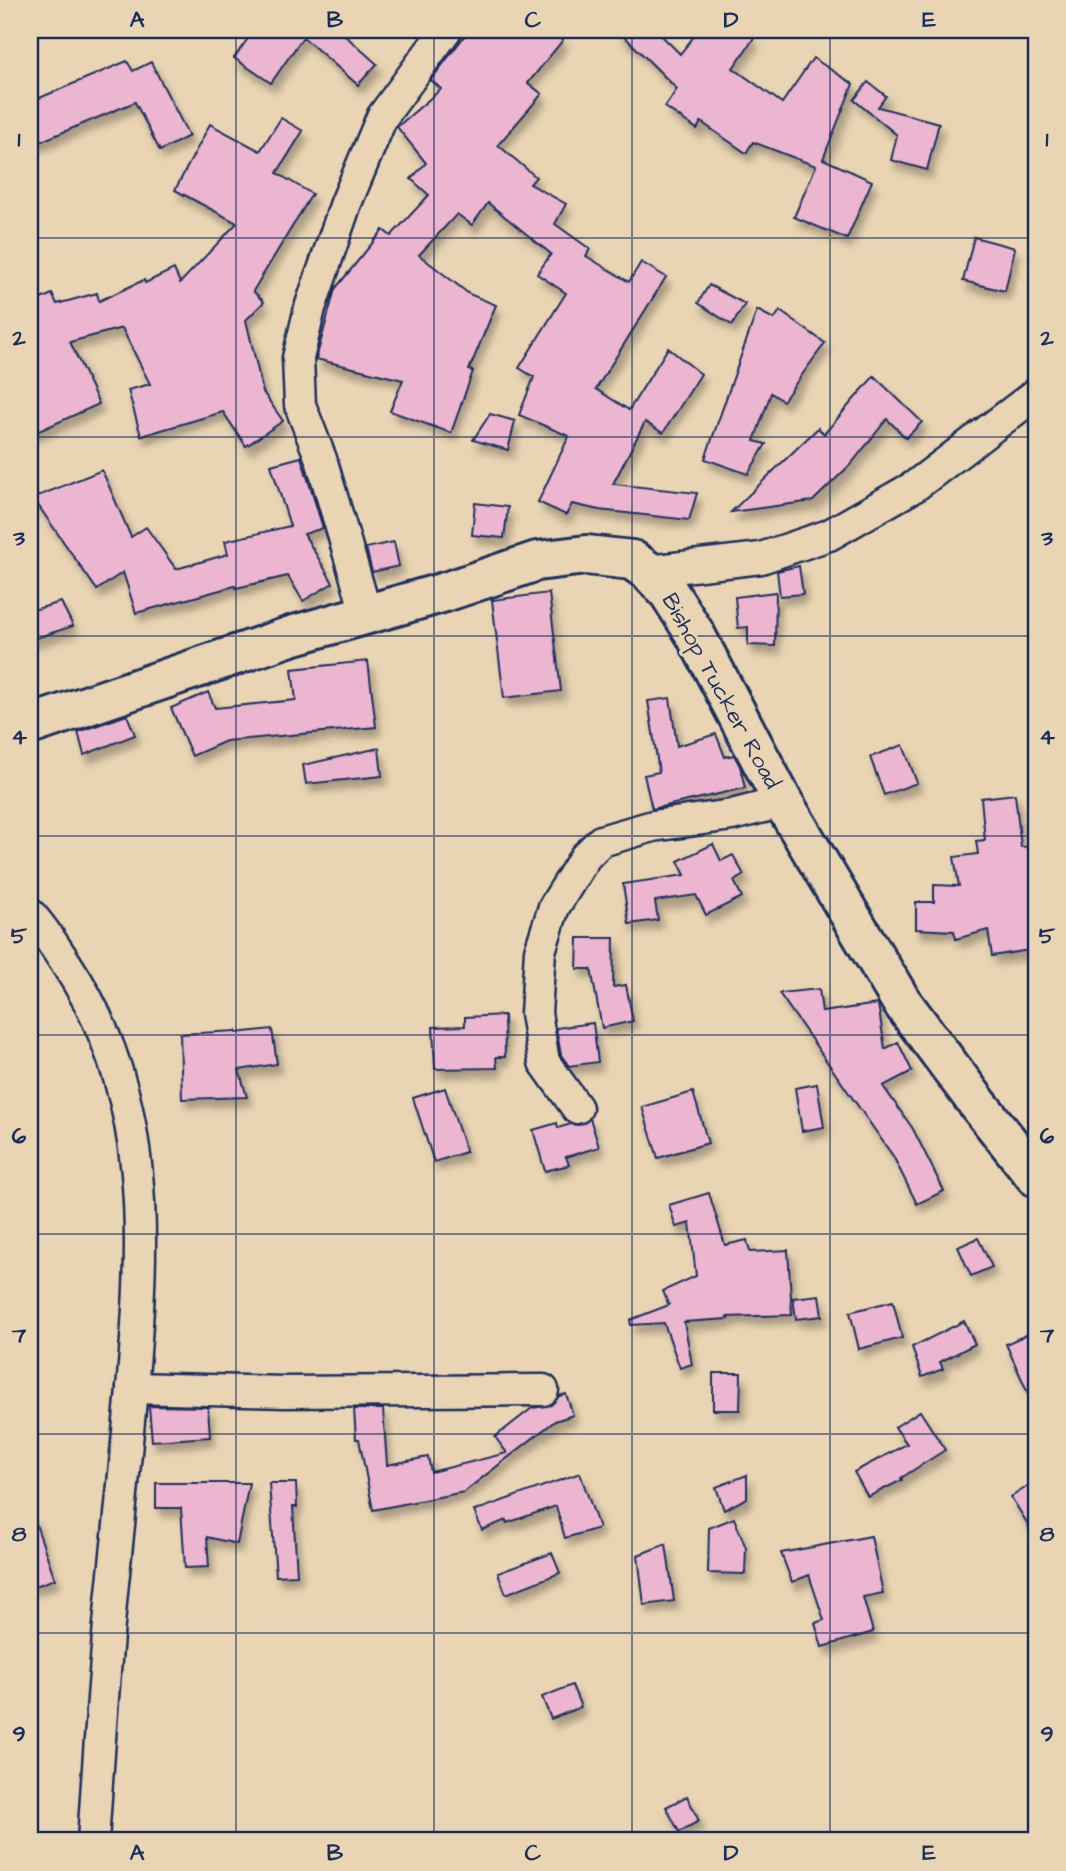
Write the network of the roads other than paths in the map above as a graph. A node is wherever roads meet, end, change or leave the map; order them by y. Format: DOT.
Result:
graph roads {
  1 [pos="446,30"];
  2 [pos="1036,394"];
  3 [pos="649,570"];
  4 [pos="367,616"];
  5 [pos="30,725"];
  6 [pos="783,802"];
  7 [pos="30,914"];
  8 [pos="577,1108"];
  9 [pos="1036,1177"];
  10 [pos="132,1388"];
  11 [pos="543,1390"];
  12 [pos="93,1841"];
  1 -- 4 [label="street"];
  2 -- 3 [label="street"];
  3 -- 4 [label="main road, Bishop Tucker Road"];
  3 -- 6 [label="main road, Bishop Tucker Road"];
  4 -- 5 [label="main road, Bishop Tucker Road"];
  6 -- 8 [label="street"];
  6 -- 9 [label="main road, Bishop Tucker Road"];
  7 -- 10 [label="street"];
  10 -- 11 [label="street"];
  10 -- 12 [label="street"];
}
